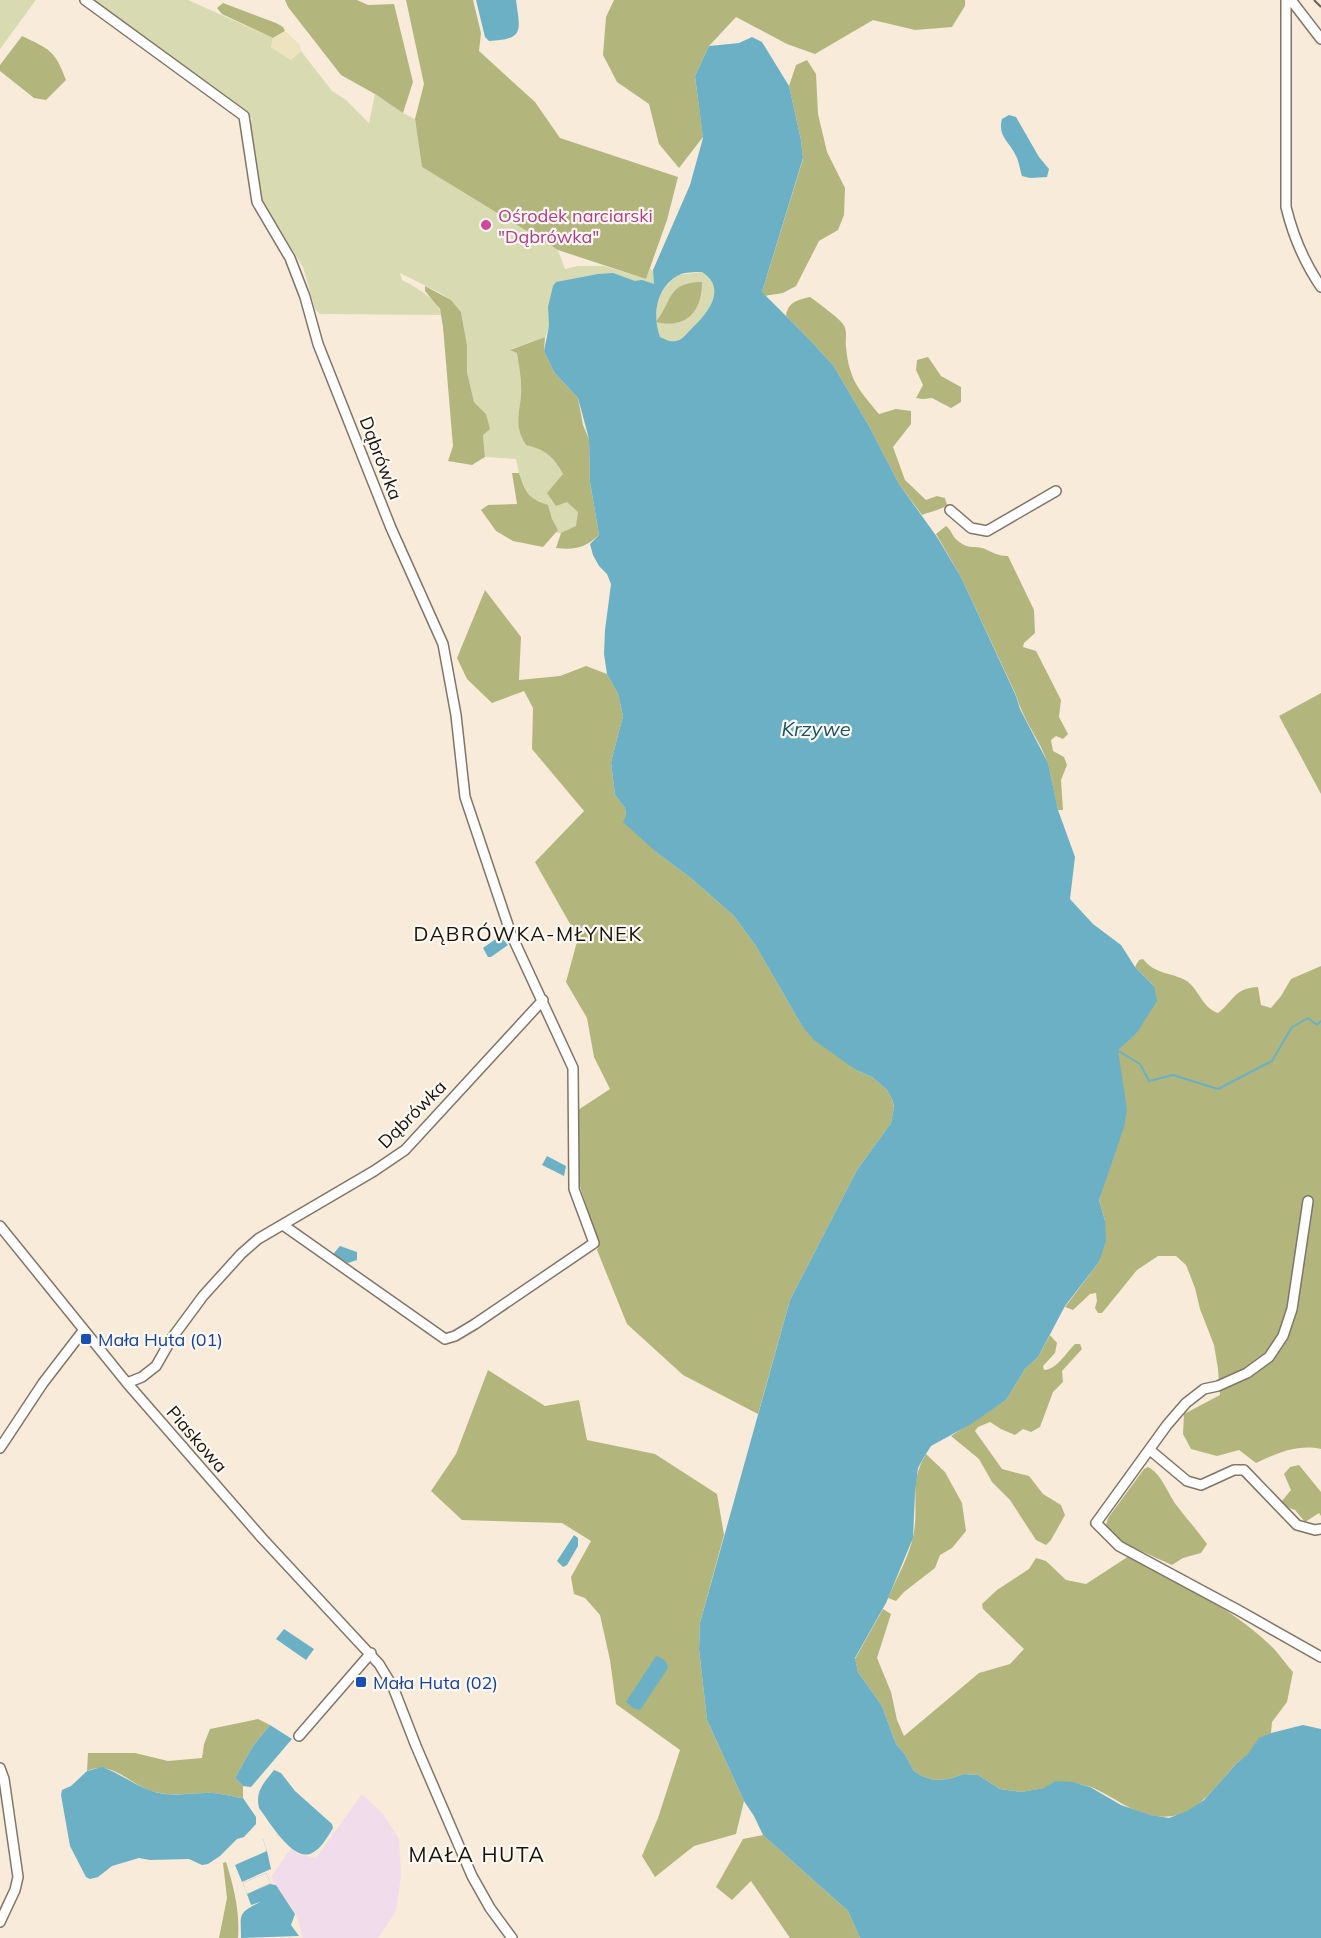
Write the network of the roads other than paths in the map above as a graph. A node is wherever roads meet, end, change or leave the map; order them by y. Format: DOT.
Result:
graph roads {
  1 [pos="85,0"];
  2 [pos="1286,0"];
  3 [pos="1291,0"];
  4 [pos="1321,39"];
  5 [pos="1321,287"];
  6 [pos="1056,491"];
  7 [pos="950,510"];
  8 [pos="543,1000"];
  9 [pos="1308,1201"];
  10 [pos="283,1225"];
  11 [pos="0,1226"];
  12 [pos="83,1331"];
  13 [pos="127,1383"];
  14 [pos="0,1448"];
  15 [pos="1150,1450"];
  16 [pos="1321,1529"];
  17 [pos="370,1653"];
  18 [pos="1321,1657"];
  19 [pos="299,1736"];
  20 [pos="0,1768"];
  21 [pos="0,1922"];
  22 [pos="512,1938"];
  1 -- 8 [label="street, Dąbrówka"];
  2 -- 5 [label="street"];
  3 -- 4 [label="street"];
  6 -- 7 [label="street"];
  8 -- 10 [label="street, Dąbrówka"];
  8 -- 10 [label="street, Dąbrówka"];
  9 -- 15 [label="street"];
  10 -- 13 [label="street, Dąbrówka"];
  11 -- 12 [label="street, Piaskowa"];
  12 -- 13 [label="street, Piaskowa"];
  12 -- 14 [label="street"];
  13 -- 17 [label="street, Piaskowa"];
  15 -- 16 [label="street"];
  15 -- 18 [label="street"];
  17 -- 19 [label="street"];
  17 -- 22 [label="street, Piaskowa"];
  20 -- 21 [label="street"];
}
